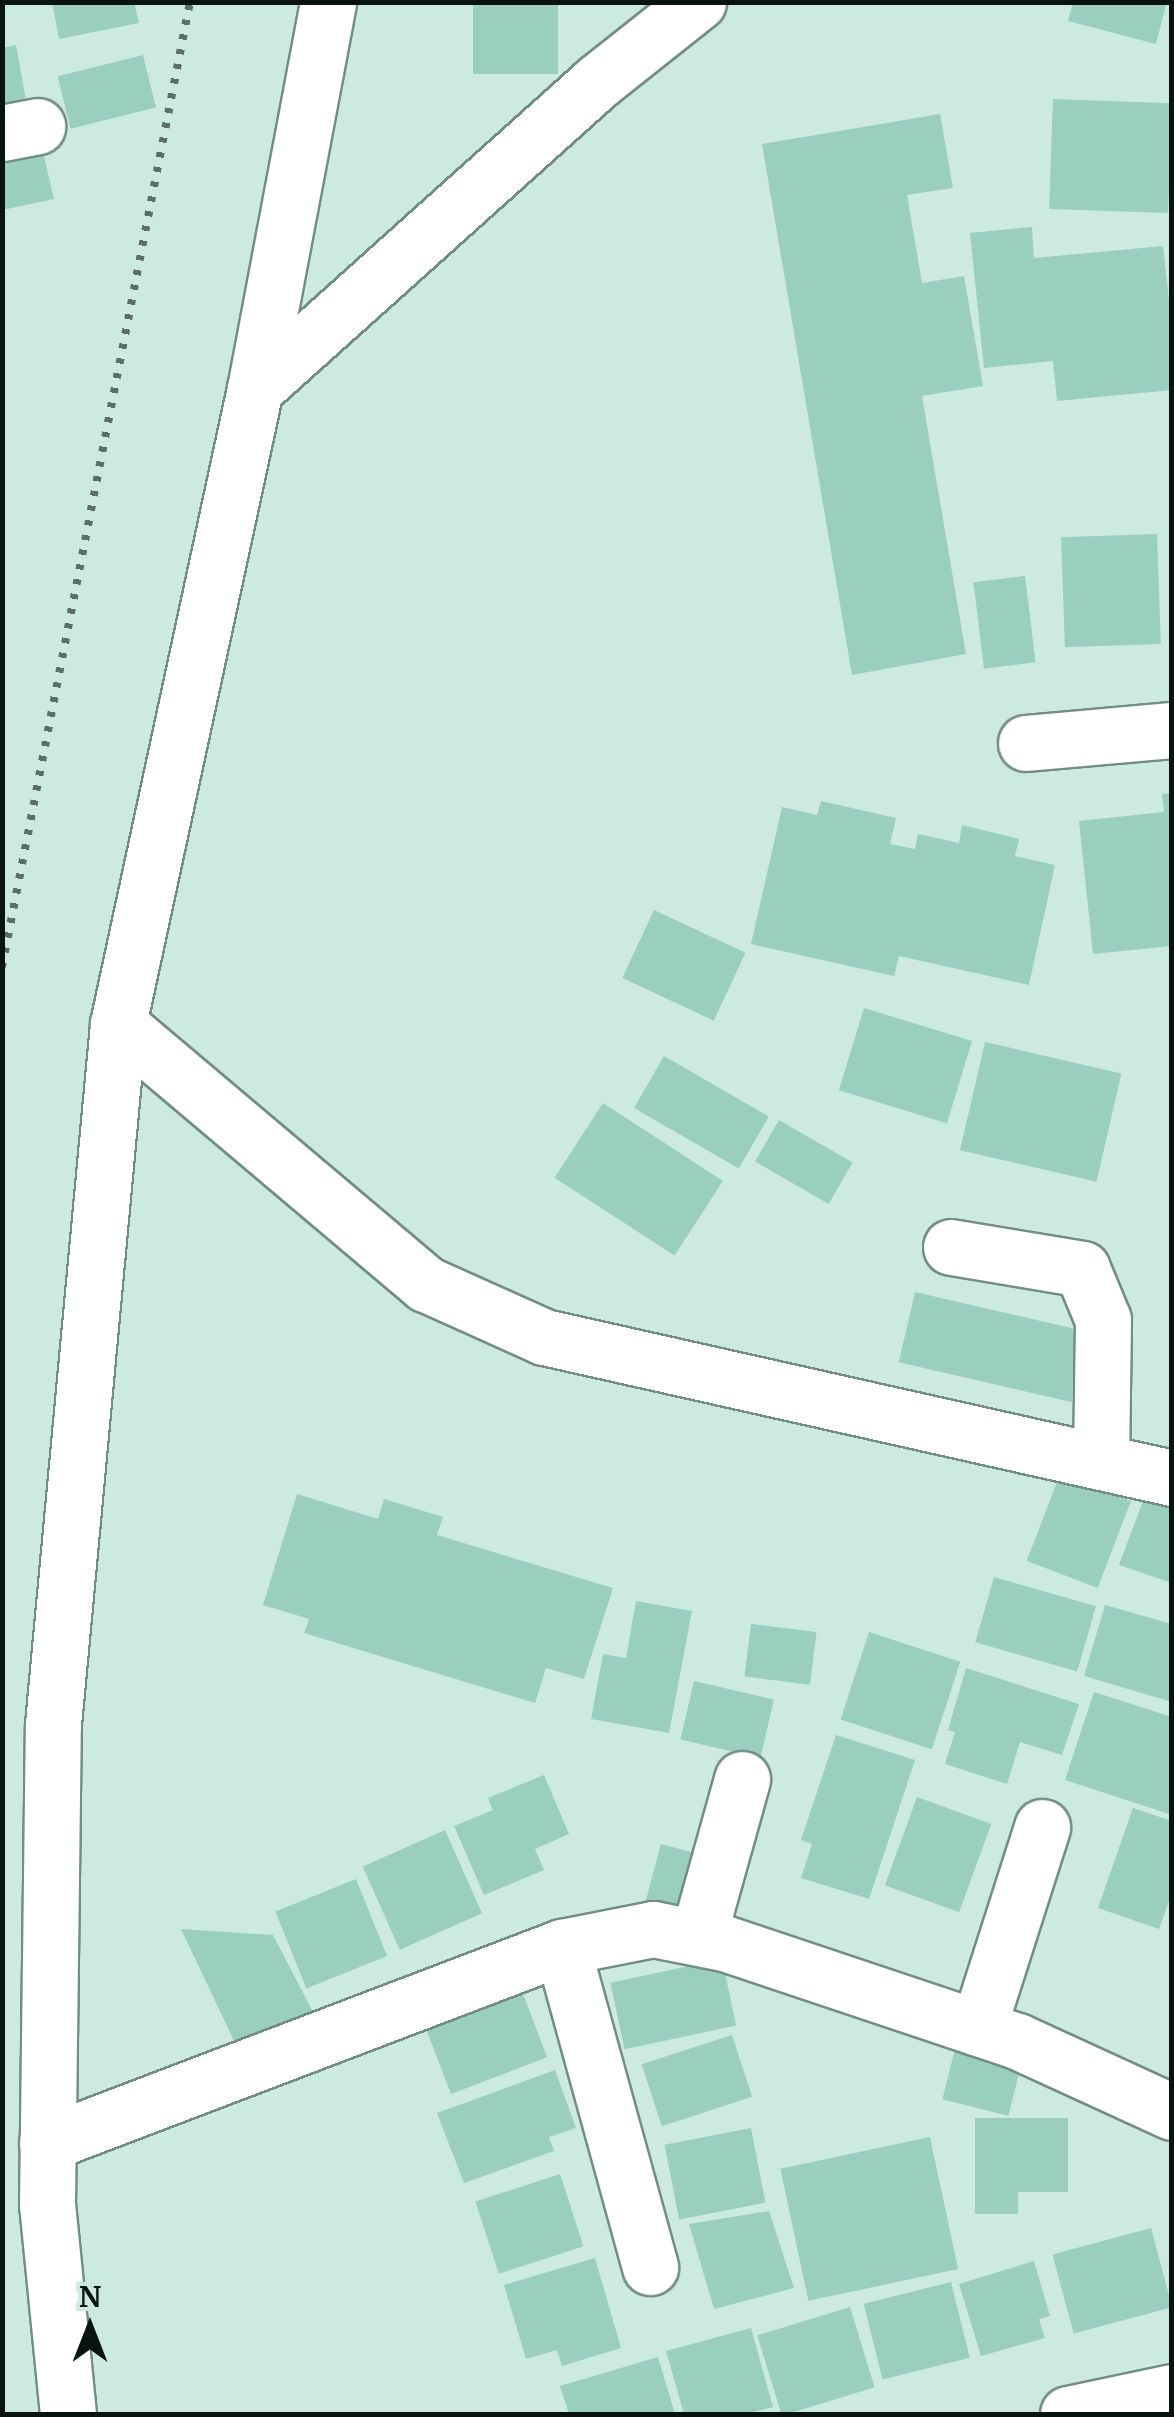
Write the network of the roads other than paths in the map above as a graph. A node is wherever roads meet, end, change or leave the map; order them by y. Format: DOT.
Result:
graph roads {
  1 [pos="328,2"];
  2 [pos="698,2"];
  3 [pos="255,389"];
  4 [pos="1172,730"];
  5 [pos="1026,744"];
  6 [pos="118,1024"];
  7 [pos="951,1248"];
  8 [pos="1101,1462"];
  9 [pos="1172,1478"];
  10 [pos="742,1779"];
  11 [pos="1042,1827"];
  12 [pos="698,1938"];
  13 [pos="562,1946"];
  14 [pos="978,2028"];
  15 [pos="1172,2112"];
  16 [pos="47,2143"];
  17 [pos="650,2268"];
  18 [pos="1172,2355"];
  19 [pos="1147,2401"];
  20 [pos="68,2414"];
  21 [pos="1068,2414"];
  1 -- 3 [label="street"];
  2 -- 3 [label="street"];
  3 -- 6 [label="street"];
  4 -- 5 [label="street"];
  6 -- 8 [label="street"];
  6 -- 16 [label="street"];
  7 -- 8 [label="street"];
  8 -- 9 [label="street"];
  10 -- 12 [label="street"];
  11 -- 14 [label="street"];
  12 -- 13 [label="street"];
  12 -- 14 [label="street"];
  13 -- 16 [label="street"];
  13 -- 17 [label="street"];
  14 -- 15 [label="street"];
  16 -- 20 [label="street"];
  18 -- 19 [label="street"];
  19 -- 21 [label="street"];
}
